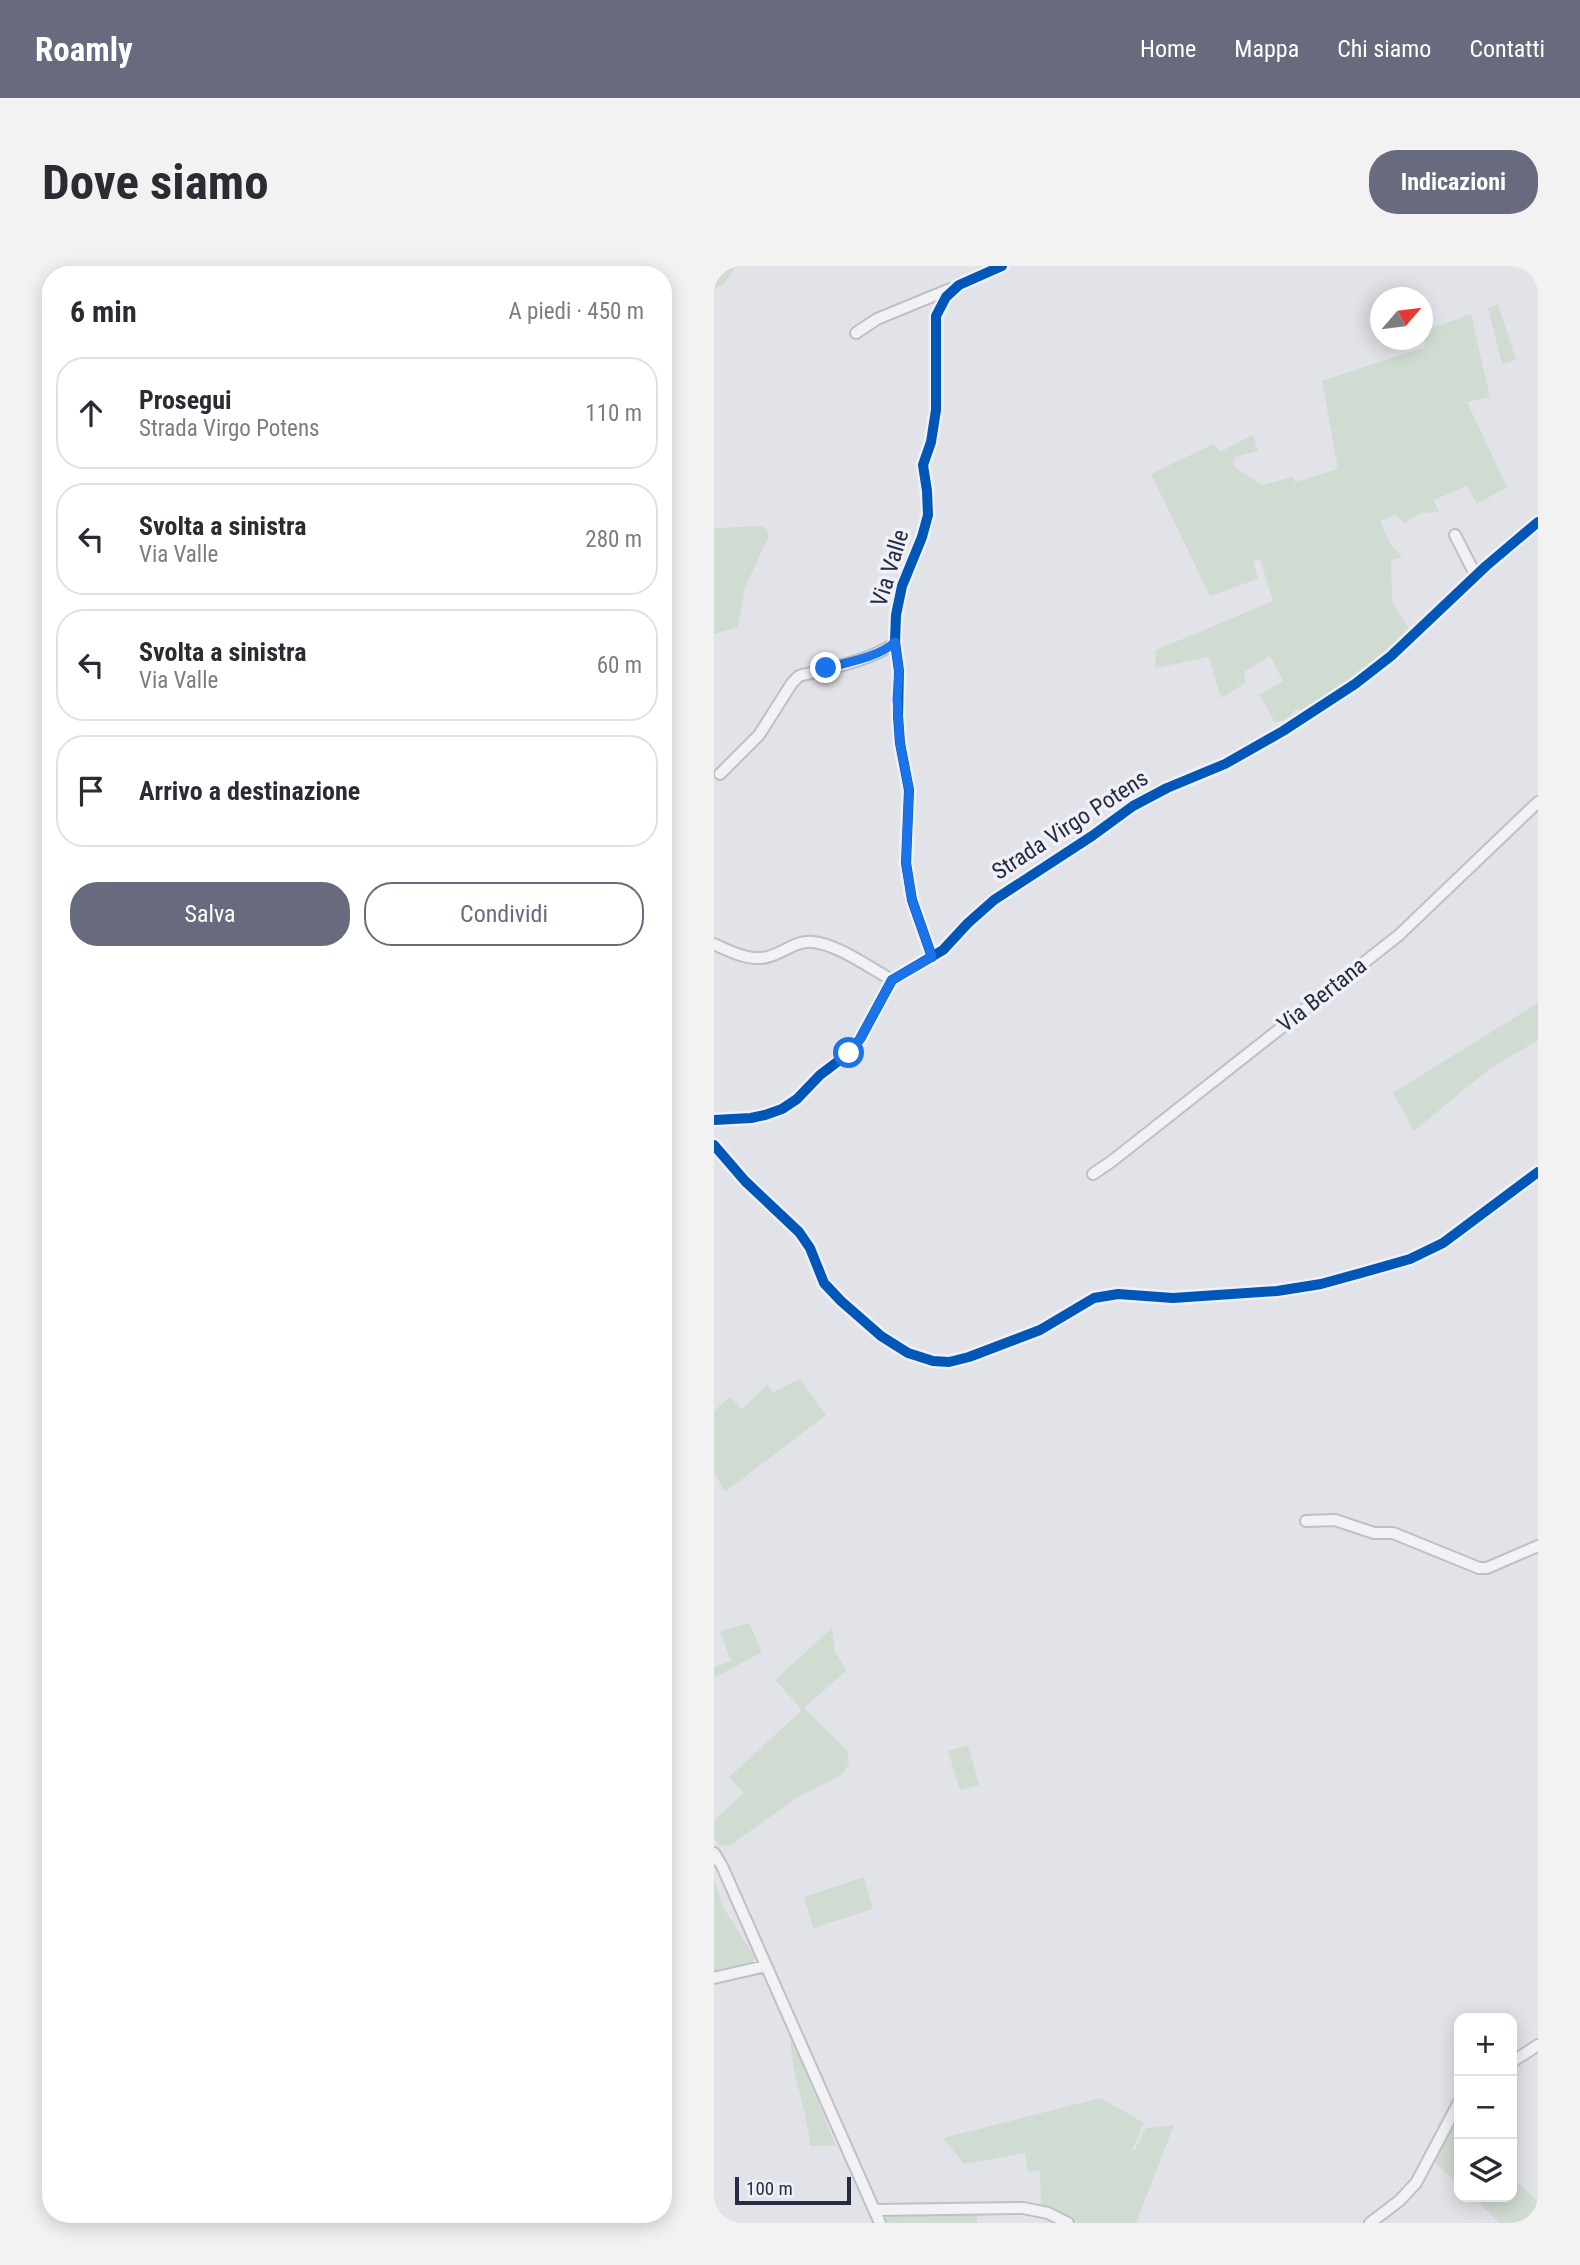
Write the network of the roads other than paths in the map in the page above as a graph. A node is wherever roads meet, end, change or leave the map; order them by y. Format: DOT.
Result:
graph roads {
  1 [pos="1002,266"];
  2 [pos="958,285"];
  3 [pos="856,333"];
  4 [pos="1538,522"];
  5 [pos="1538,531"];
  6 [pos="1455,535"];
  7 [pos="1520,538"];
  8 [pos="1476,576"];
  9 [pos="895,642"];
  10 [pos="720,774"];
  11 [pos="1538,802"];
  12 [pos="714,944"];
  13 [pos="932,957"];
  14 [pos="892,980"];
  15 [pos="714,1120"];
  16 [pos="714,1145"];
  17 [pos="1538,1172"];
  18 [pos="1093,1174"];
  19 [pos="1306,1521"];
  20 [pos="1538,1546"];
  21 [pos="717,1859"];
  22 [pos="766,1966"];
  23 [pos="714,1978"];
  24 [pos="1538,2045"];
  25 [pos="1517,2059"];
  26 [pos="1454,2111"];
  27 [pos="875,2210"];
  28 [pos="880,2223"];
  29 [pos="1068,2223"];
  30 [pos="1370,2223"];
  1 -- 2 [label="street"];
  2 -- 3 [label="street"];
  2 -- 9 [label="street, Via Valle"];
  4 -- 7 [label="street, Strada Virgo Potens"];
  5 -- 7 [label="street"];
  6 -- 8 [label="street"];
  7 -- 8 [label="street, Strada Virgo Potens"];
  8 -- 13 [label="street, Strada Virgo Potens"];
  9 -- 10 [label="street, Via Valle"];
  9 -- 13 [label="street, Via Valle"];
  11 -- 18 [label="street, Via Bertana"];
  12 -- 14 [label="street"];
  13 -- 14 [label="street, Strada Virgo Potens"];
  14 -- 15 [label="street"];
  16 -- 17 [label="street"];
  19 -- 20 [label="street"];
  21 -- 22 [label="street"];
  22 -- 23 [label="street"];
  22 -- 27 [label="street"];
  24 -- 25 [label="street"];
  26 -- 30 [label="street"];
  27 -- 28 [label="street"];
  27 -- 29 [label="street"];
}
